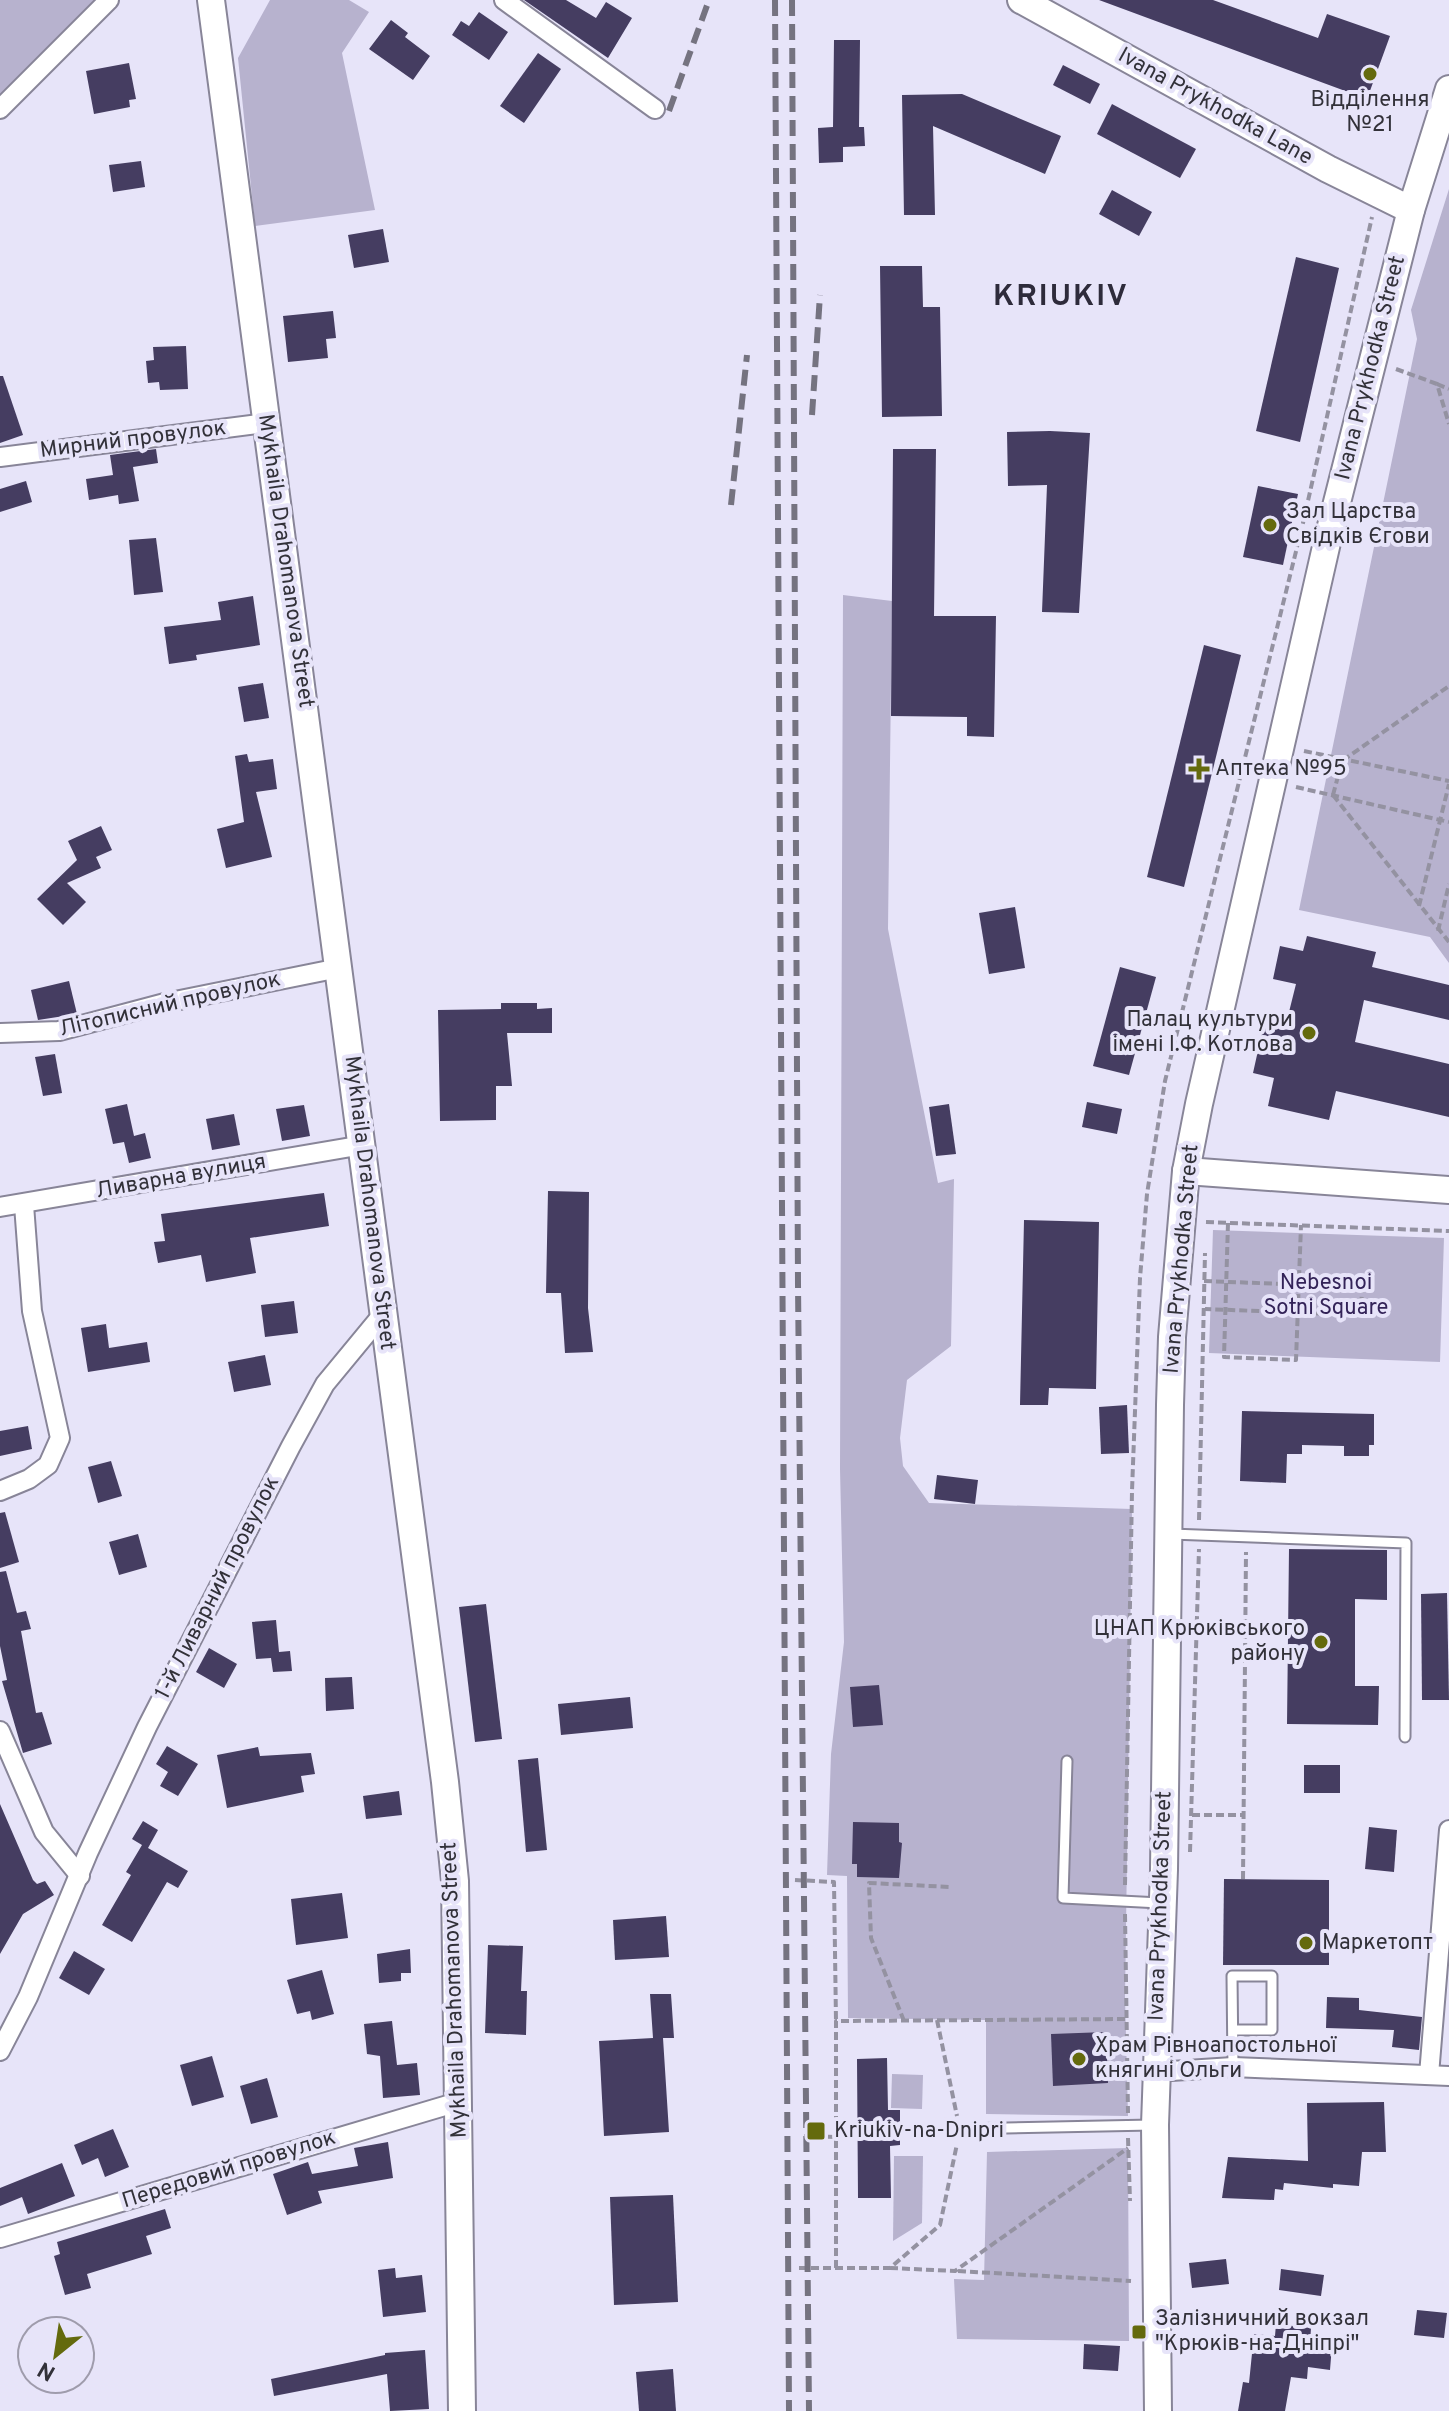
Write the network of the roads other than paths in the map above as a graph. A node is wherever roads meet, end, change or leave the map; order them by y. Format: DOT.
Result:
graph roads {
  1 [pos="109,0"];
  2 [pos="211,0"];
  3 [pos="504,0"];
  4 [pos="1021,0"];
  5 [pos="1449,89"];
  6 [pos="0,109"];
  7 [pos="655,109"];
  8 [pos="1411,210"];
  9 [pos="266,423"];
  10 [pos="0,457"];
  11 [pos="339,968"];
  12 [pos="0,1033"];
  13 [pos="363,1145"];
  14 [pos="1186,1171"];
  15 [pos="1449,1190"];
  16 [pos="24,1205"];
  17 [pos="0,1207"];
  18 [pos="382,1315"];
  19 [pos="0,1491"];
  20 [pos="1171,1534"];
  21 [pos="0,1731"];
  22 [pos="1405,1737"];
  23 [pos="1067,1761"];
  24 [pos="1449,1830"];
  25 [pos="80,1876"];
  26 [pos="1163,1903"];
  27 [pos="1233,2030"];
  28 [pos="0,2051"];
  29 [pos="1233,2067"];
  30 [pos="1156,2072"];
  31 [pos="1429,2075"];
  32 [pos="1449,2076"];
  33 [pos="458,2102"];
  34 [pos="1155,2125"];
  35 [pos="960,2129"];
  36 [pos="0,2238"];
  37 [pos="462,2411"];
  38 [pos="1158,2411"];
  1 -- 6 [label="street"];
  2 -- 9 [label="main road, Mykhaila Drahomanova Street"];
  3 -- 7 [label="street"];
  4 -- 8 [label="main road, Ivana Prykhodka Lane"];
  5 -- 8 [label="main road, Ivana Prykhodka Street"];
  8 -- 14 [label="main road, Ivana Prykhodka Street"];
  9 -- 10 [label="street, Мирний провулок"];
  9 -- 11 [label="main road, Mykhaila Drahomanova Street"];
  11 -- 12 [label="street, Літописний провулок"];
  11 -- 13 [label="main road, Mykhaila Drahomanova Street"];
  13 -- 16 [label="street, Ливарна вулиця"];
  13 -- 18 [label="main road, Mykhaila Drahomanova Street"];
  14 -- 15 [label="main road"];
  14 -- 20 [label="main road, Ivana Prykhodka Street"];
  16 -- 17 [label="street, Ливарна вулиця"];
  16 -- 19 [label="street"];
  18 -- 25 [label="street, 1-й Ливарний провулок"];
  18 -- 33 [label="main road, Mykhaila Drahomanova Street"];
  20 -- 22 [label="lane"];
  20 -- 26 [label="main road, Ivana Prykhodka Street"];
  21 -- 25 [label="street"];
  23 -- 26 [label="lane"];
  24 -- 31 [label="street"];
  25 -- 28 [label="street, 1-й Ливарний провулок"];
  26 -- 30 [label="main road, Ivana Prykhodka Street"];
  27 -- 27 [label="lane"];
  27 -- 29 [label="lane"];
  29 -- 30 [label="street"];
  29 -- 31 [label="street"];
  30 -- 34 [label="main road, Ivana Prykhodka Street"];
  31 -- 32 [label="street"];
  33 -- 36 [label="street, Передовий провулок"];
  33 -- 37 [label="main road, Mykhaila Drahomanova Street"];
  34 -- 35 [label="lane"];
  34 -- 38 [label="main road, Ivana Prykhodka Street"];
}
